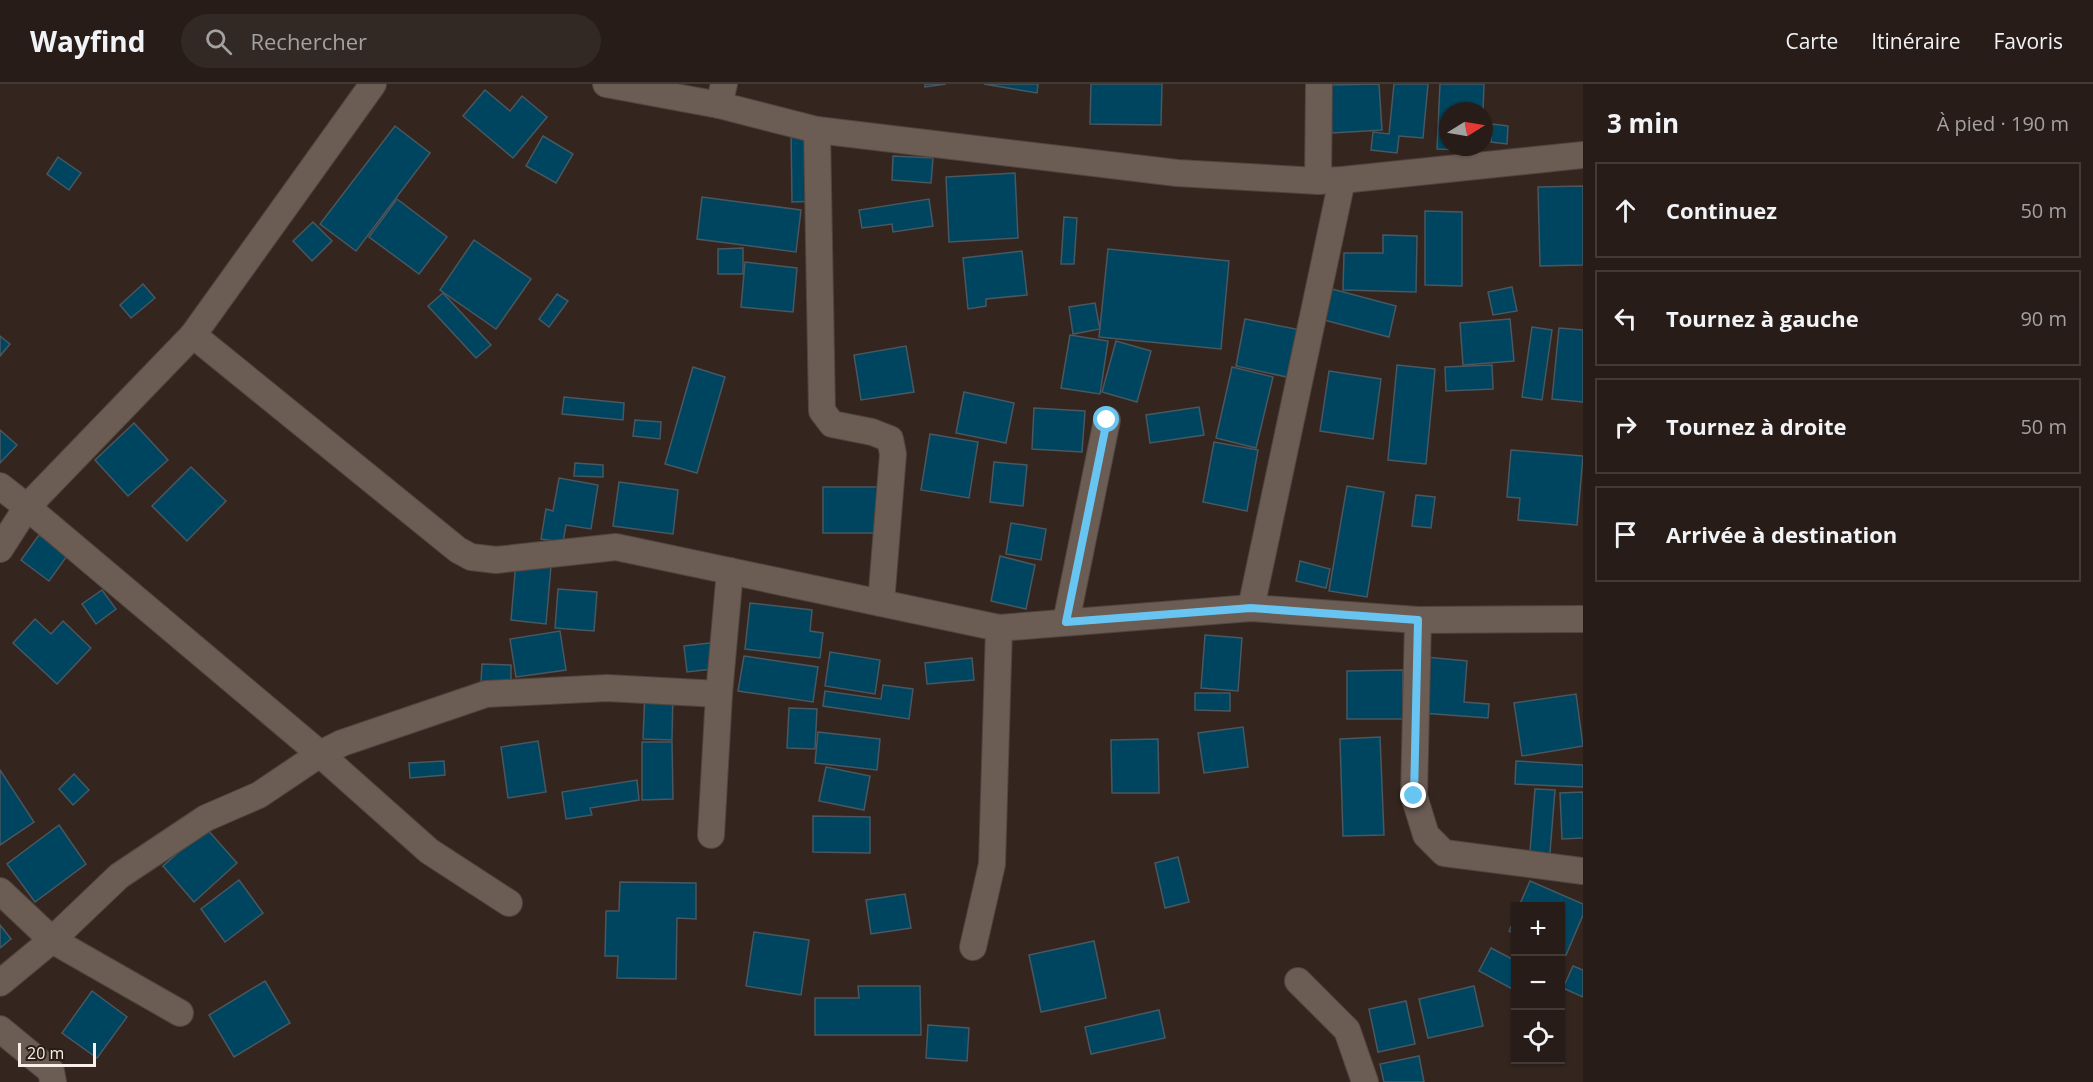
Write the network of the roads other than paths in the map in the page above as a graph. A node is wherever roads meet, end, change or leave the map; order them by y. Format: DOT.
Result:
graph roads {
  1 [pos="373,84"];
  2 [pos="606,84"];
  3 [pos="1319,84"];
  4 [pos="722,95"];
  5 [pos="817,130"];
  6 [pos="1583,155"];
  7 [pos="1330,180"];
  8 [pos="193,335"];
  9 [pos="1107,420"];
  10 [pos="0,486"];
  11 [pos="27,507"];
  12 [pos="0,549"];
  13 [pos="730,571"];
  14 [pos="881,603"];
  15 [pos="1251,608"];
  16 [pos="1583,619"];
  17 [pos="1418,620"];
  18 [pos="1066,622"];
  19 [pos="999,628"];
  20 [pos="719,694"];
  21 [pos="320,754"];
  22 [pos="711,835"];
  23 [pos="1583,871"];
  24 [pos="0,891"];
  25 [pos="509,903"];
  26 [pos="52,940"];
  27 [pos="973,947"];
  28 [pos="1298,981"];
  29 [pos="0,983"];
  30 [pos="180,1013"];
  31 [pos="0,1029"];
  32 [pos="52,1082"];
  33 [pos="1365,1082"];
  1 -- 8 [label="street"];
  2 -- 4 [label="street"];
  3 -- 7 [label="street"];
  4 -- 5 [label="street"];
  5 -- 7 [label="street"];
  5 -- 14 [label="street"];
  6 -- 7 [label="street"];
  7 -- 15 [label="street"];
  8 -- 11 [label="street"];
  8 -- 13 [label="street"];
  9 -- 18 [label="street"];
  10 -- 11 [label="street"];
  11 -- 12 [label="street"];
  11 -- 21 [label="street"];
  13 -- 14 [label="street"];
  13 -- 20 [label="street"];
  14 -- 19 [label="street"];
  15 -- 17 [label="street"];
  15 -- 18 [label="street"];
  16 -- 17 [label="street"];
  17 -- 23 [label="street"];
  18 -- 19 [label="street"];
  19 -- 27 [label="street"];
  20 -- 21 [label="street"];
  20 -- 22 [label="street"];
  21 -- 25 [label="street"];
  21 -- 26 [label="street"];
  24 -- 26 [label="street"];
  26 -- 29 [label="street"];
  26 -- 30 [label="street"];
  28 -- 33 [label="street"];
  31 -- 32 [label="street"];
}
